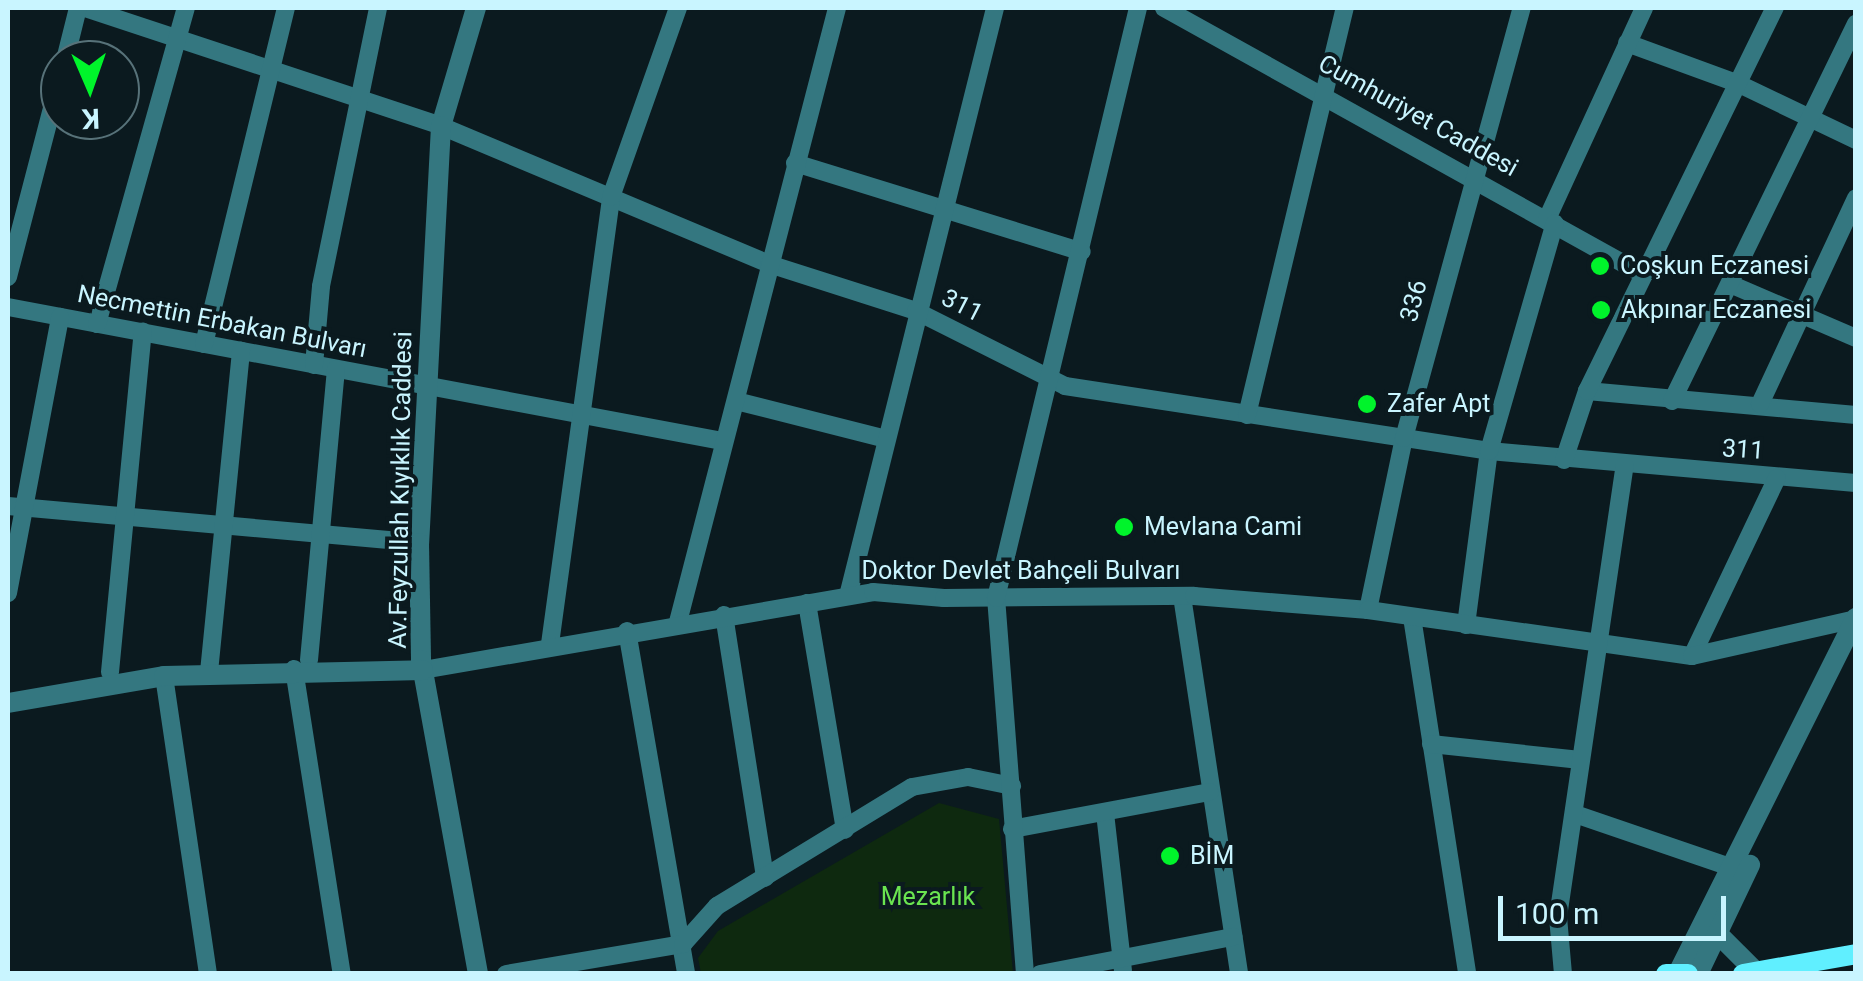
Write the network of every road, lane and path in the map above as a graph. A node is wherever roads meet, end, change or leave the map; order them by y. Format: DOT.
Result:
graph roads {
  1 [pos="82,8"];
  2 [pos="186,8"];
  3 [pos="286,8"];
  4 [pos="378,8"];
  5 [pos="476,8"];
  6 [pos="678,8"];
  7 [pos="837,8"];
  8 [pos="995,8"];
  9 [pos="1138,8"];
  10 [pos="1164,8"];
  11 [pos="1345,8"];
  12 [pos="1522,8"];
  13 [pos="1644,8"];
  14 [pos="1775,8"];
  15 [pos="1856,24"];
  16 [pos="178,37"];
  17 [pos="71,40"];
  18 [pos="1626,43"];
  19 [pos="271,67"];
  20 [pos="1739,84"];
  21 [pos="1322,90"];
  22 [pos="356,94"];
  23 [pos="1812,118"];
  24 [pos="441,126"];
  25 [pos="44,140"];
  26 [pos="1856,140"];
  27 [pos="796,163"];
  28 [pos="1473,175"];
  29 [pos="610,197"];
  30 [pos="1856,198"];
  31 [pos="942,212"];
  32 [pos="1551,221"];
  33 [pos="1082,252"];
  34 [pos="769,264"];
  35 [pos="1644,274"];
  36 [pos="8,277"];
  37 [pos="1730,284"];
  38 [pos="8,307"];
  39 [pos="916,311"];
  40 [pos="1800,316"];
  41 [pos="60,317"];
  42 [pos="97,324"];
  43 [pos="1853,331"];
  44 [pos="143,332"];
  45 [pos="204,344"];
  46 [pos="241,351"];
  47 [pos="314,364"];
  48 [pos="336,369"];
  49 [pos="1046,376"];
  50 [pos="426,386"];
  51 [pos="1587,391"];
  52 [pos="736,400"];
  53 [pos="1672,401"];
  54 [pos="1760,404"];
  55 [pos="577,410"];
  56 [pos="1247,414"];
  57 [pos="1856,416"];
  58 [pos="1404,438"];
  59 [pos="886,439"];
  60 [pos="722,442"];
  61 [pos="1490,451"];
  62 [pos="1564,460"];
  63 [pos="1626,466"];
  64 [pos="1778,478"];
  65 [pos="1856,483"];
  66 [pos="14,506"];
  67 [pos="122,518"];
  68 [pos="221,525"];
  69 [pos="318,534"];
  70 [pos="419,543"];
  71 [pos="8,593"];
  72 [pos="848,596"];
  73 [pos="1182,596"];
  74 [pos="996,598"];
  75 [pos="807,602"];
  76 [pos="1368,610"];
  77 [pos="724,615"];
  78 [pos="1412,617"];
  79 [pos="1855,619"];
  80 [pos="678,622"];
  81 [pos="1466,626"];
  82 [pos="627,630"];
  83 [pos="550,644"];
  84 [pos="1594,646"];
  85 [pos="1856,647"];
  86 [pos="1692,656"];
  87 [pos="301,665"];
  88 [pos="422,665"];
  89 [pos="208,668"];
  90 [pos="110,672"];
  91 [pos="164,676"];
  92 [pos="8,690"];
  93 [pos="8,703"];
  94 [pos="1431,744"];
  95 [pos="1580,760"];
  96 [pos="1012,786"];
  97 [pos="1210,792"];
  98 [pos="1105,813"];
  99 [pos="1575,814"];
  100 [pos="1012,829"];
  101 [pos="845,830"];
  102 [pos="1733,868"];
  103 [pos="765,878"];
  104 [pos="1717,933"];
  105 [pos="1233,936"];
  106 [pos="683,944"];
  107 [pos="1856,954"];
  108 [pos="1122,968"];
  109 [pos="1749,972"];
  110 [pos="1683,973"];
  111 [pos="208,974"];
  112 [pos="342,974"];
  113 [pos="478,974"];
  114 [pos="506,974"];
  115 [pos="686,974"];
  116 [pos="1025,974"];
  117 [pos="1040,974"];
  118 [pos="1239,974"];
  119 [pos="1467,974"];
  120 [pos="1563,974"];
  1 -- 16 [label="street, 311"];
  1 -- 17 [label="street"];
  2 -- 16 [label="street"];
  3 -- 19 [label="street"];
  4 -- 22 [label="street"];
  5 -- 24 [label="street, Av.Feyzullah Kıyıklık Caddesi"];
  6 -- 29 [label="street"];
  7 -- 27 [label="street"];
  8 -- 31 [label="street"];
  9 -- 33 [label="street"];
  10 -- 21 [label="street, Cumhuriyet Caddesi"];
  11 -- 21 [label="street"];
  12 -- 28 [label="street, 336"];
  13 -- 18 [label="street"];
  14 -- 20 [label="street"];
  15 -- 23 [label="street"];
  16 -- 19 [label="street, 311"];
  16 -- 42 [label="street"];
  18 -- 20 [label="street"];
  18 -- 32 [label="street"];
  19 -- 22 [label="street, 311"];
  19 -- 45 [label="street"];
  20 -- 23 [label="street"];
  20 -- 35 [label="street"];
  21 -- 28 [label="street, Cumhuriyet Caddesi"];
  21 -- 56 [label="street"];
  22 -- 24 [label="street, 311"];
  22 -- 47 [label="street"];
  23 -- 26 [label="street"];
  23 -- 37 [label="street"];
  24 -- 29 [label="street, 311"];
  24 -- 50 [label="street, Av.Feyzullah Kıyıklık Caddesi"];
  25 -- 36 [label="street"];
  27 -- 31 [label="street"];
  27 -- 34 [label="street"];
  28 -- 32 [label="street, Cumhuriyet Caddesi"];
  28 -- 58 [label="street, 336"];
  29 -- 34 [label="street, 311"];
  29 -- 55 [label="street"];
  30 -- 40 [label="street"];
  31 -- 33 [label="street"];
  31 -- 39 [label="street"];
  32 -- 35 [label="street, Cumhuriyet Caddesi"];
  32 -- 61 [label="street"];
  33 -- 49 [label="street"];
  34 -- 39 [label="street, 311"];
  34 -- 52 [label="street"];
  35 -- 51 [label="street"];
  37 -- 40 [label="street"];
  37 -- 53 [label="street"];
  38 -- 41 [label="street, Necmettin Erbakan Bulvarı"];
  39 -- 49 [label="street, 311"];
  39 -- 59 [label="street"];
  40 -- 43 [label="street"];
  40 -- 54 [label="street"];
  41 -- 42 [label="street, Necmettin Erbakan Bulvarı"];
  41 -- 66 [label="street"];
  42 -- 44 [label="street, Necmettin Erbakan Bulvarı"];
  44 -- 45 [label="street, Necmettin Erbakan Bulvarı"];
  44 -- 67 [label="street"];
  45 -- 46 [label="street, Necmettin Erbakan Bulvarı"];
  46 -- 47 [label="street, Necmettin Erbakan Bulvarı"];
  46 -- 68 [label="street"];
  47 -- 48 [label="street, Necmettin Erbakan Bulvarı"];
  48 -- 50 [label="street, Necmettin Erbakan Bulvarı"];
  48 -- 69 [label="street"];
  49 -- 56 [label="street, 311"];
  49 -- 74 [label="street"];
  50 -- 55 [label="street, Necmettin Erbakan Bulvarı"];
  50 -- 70 [label="street, Av.Feyzullah Kıyıklık Caddesi"];
  51 -- 53 [label="street"];
  51 -- 62 [label="street"];
  52 -- 59 [label="street"];
  52 -- 60 [label="street"];
  53 -- 54 [label="street"];
  54 -- 57 [label="street"];
  55 -- 60 [label="street, Necmettin Erbakan Bulvarı"];
  55 -- 83 [label="street"];
  56 -- 58 [label="street, 311"];
  58 -- 61 [label="street, 311"];
  58 -- 76 [label="street, 336"];
  59 -- 72 [label="street"];
  60 -- 80 [label="street"];
  61 -- 62 [label="street, 311"];
  61 -- 81 [label="street"];
  62 -- 63 [label="street, 311"];
  63 -- 64 [label="street, 311"];
  63 -- 84 [label="street"];
  64 -- 65 [label="street, 311"];
  64 -- 86 [label="street"];
  66 -- 67 [label="street"];
  66 -- 71 [label="street"];
  67 -- 68 [label="street"];
  67 -- 90 [label="street"];
  68 -- 69 [label="street"];
  68 -- 89 [label="street"];
  69 -- 70 [label="street"];
  69 -- 87 [label="street"];
  70 -- 88 [label="street, Av.Feyzullah Kıyıklık Caddesi"];
  72 -- 74 [label="street, Doktor Devlet Bahçeli Bulvarı"];
  72 -- 75 [label="street, Doktor Devlet Bahçeli Bulvarı"];
  73 -- 74 [label="street, Doktor Devlet Bahçeli Bulvarı"];
  73 -- 76 [label="street, Doktor Devlet Bahçeli Bulvarı"];
  73 -- 97 [label="street"];
  74 -- 96 [label="street"];
  75 -- 77 [label="street, Doktor Devlet Bahçeli Bulvarı"];
  75 -- 101 [label="street"];
  76 -- 78 [label="street, Doktor Devlet Bahçeli Bulvarı"];
  77 -- 80 [label="street, Doktor Devlet Bahçeli Bulvarı"];
  77 -- 103 [label="street"];
  78 -- 81 [label="street, Doktor Devlet Bahçeli Bulvarı"];
  78 -- 94 [label="street"];
  79 -- 86 [label="street, Doktor Devlet Bahçeli Bulvarı"];
  79 -- 102 [label="street"];
  80 -- 82 [label="street, Doktor Devlet Bahçeli Bulvarı"];
  81 -- 84 [label="street, Doktor Devlet Bahçeli Bulvarı"];
  82 -- 83 [label="street, Doktor Devlet Bahçeli Bulvarı"];
  82 -- 106 [label="street"];
  83 -- 88 [label="street, Doktor Devlet Bahçeli Bulvarı"];
  84 -- 86 [label="street, Doktor Devlet Bahçeli Bulvarı"];
  84 -- 95 [label="street"];
  85 -- 104 [label="street"];
  87 -- 88 [label="street, Doktor Devlet Bahçeli Bulvarı"];
  87 -- 89 [label="street, Doktor Devlet Bahçeli Bulvarı"];
  87 -- 112 [label="street"];
  88 -- 113 [label="street, Av.Feyzullah Kıyıklık Caddesi"];
  89 -- 90 [label="street, Doktor Devlet Bahçeli Bulvarı"];
  89 -- 91 [label="street, Doktor Devlet Bahçeli Bulvarı"];
  90 -- 92 [label="street, Doktor Devlet Bahçeli Bulvarı"];
  91 -- 93 [label="street, Doktor Devlet Bahçeli Bulvarı"];
  91 -- 111 [label="street"];
  94 -- 95 [label="street"];
  94 -- 119 [label="street"];
  95 -- 99 [label="street"];
  96 -- 100 [label="street"];
  96 -- 101 [label="street"];
  97 -- 98 [label="street"];
  97 -- 105 [label="street"];
  98 -- 100 [label="street"];
  98 -- 108 [label="street"];
  99 -- 102 [label="street"];
  99 -- 120 [label="street"];
  100 -- 116 [label="street"];
  101 -- 103 [label="street"];
  102 -- 110 [label="street"];
  103 -- 106 [label="street"];
  104 -- 109 [label="street"];
  104 -- 110 [label="street"];
  105 -- 108 [label="street"];
  105 -- 118 [label="street"];
  106 -- 114 [label="street"];
  106 -- 115 [label="street"];
  107 -- 109 [label="main road"];
  108 -- 117 [label="street"];
}
